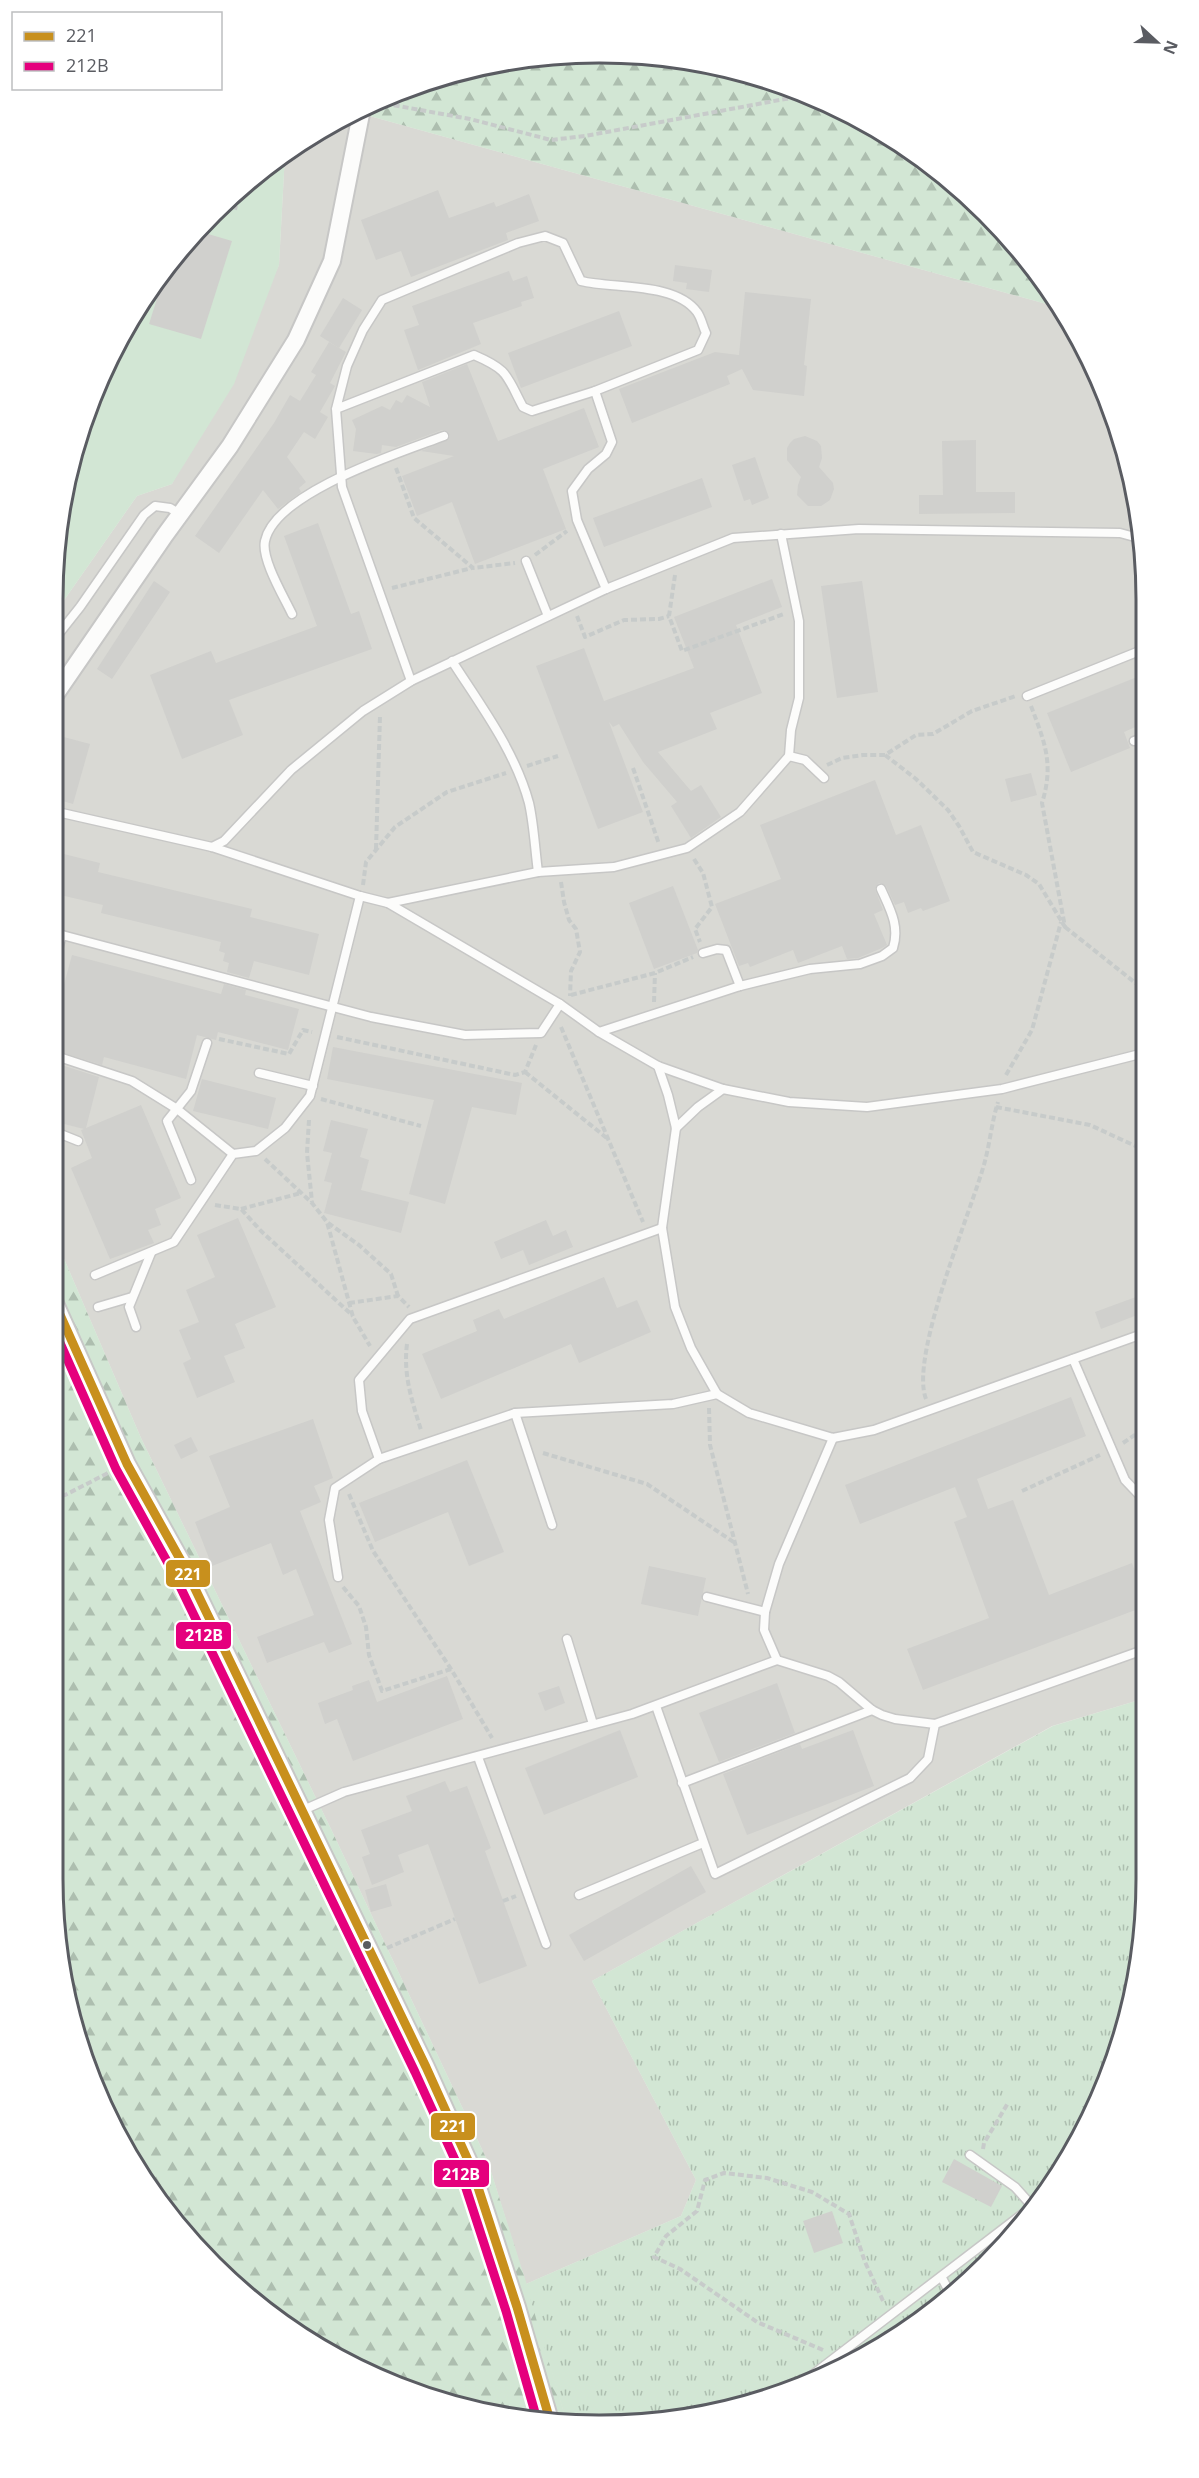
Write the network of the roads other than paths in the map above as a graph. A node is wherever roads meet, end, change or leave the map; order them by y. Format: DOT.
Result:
graph roads {
  1 [pos="361,119"];
  2 [pos="595,391"];
  3 [pos="336,409"];
  4 [pos="444,436"];
  5 [pos="340,476"];
  6 [pos="180,514"];
  7 [pos="781,534"];
  8 [pos="1132,536"];
  9 [pos="526,561"];
  10 [pos="606,589"];
  11 [pos="292,614"];
  12 [pos="548,616"];
  13 [pos="63,628"];
  14 [pos="1136,652"];
  15 [pos="452,661"];
  16 [pos="411,681"];
  17 [pos="63,682"];
  18 [pos="1027,696"];
  19 [pos="789,756"];
  20 [pos="824,778"];
  21 [pos="63,813"];
  22 [pos="212,847"];
  23 [pos="538,872"];
  24 [pos="881,889"];
  25 [pos="360,896"];
  26 [pos="388,903"];
  27 [pos="63,935"];
  28 [pos="704,953"];
  29 [pos="740,986"];
  30 [pos="334,1006"];
  31 [pos="562,1006"];
  32 [pos="599,1032"];
  33 [pos="207,1043"];
  34 [pos="1136,1055"];
  35 [pos="63,1059"];
  36 [pos="658,1066"];
  37 [pos="259,1073"];
  38 [pos="313,1086"];
  39 [pos="723,1089"];
  40 [pos="177,1109"];
  41 [pos="676,1128"];
  42 [pos="63,1135"];
  43 [pos="78,1141"];
  44 [pos="233,1154"];
  45 [pos="191,1180"];
  46 [pos="662,1228"];
  47 [pos="151,1253"];
  48 [pos="95,1275"];
  49 [pos="132,1297"];
  50 [pos="98,1307"];
  51 [pos="63,1323"];
  52 [pos="136,1327"];
  53 [pos="1136,1336"];
  54 [pos="1073,1359"];
  55 [pos="717,1394"];
  56 [pos="515,1413"];
  57 [pos="833,1438"];
  58 [pos="379,1459"];
  59 [pos="1136,1492"];
  60 [pos="552,1525"];
  61 [pos="338,1577"];
  62 [pos="707,1597"];
  63 [pos="765,1612"];
  64 [pos="567,1640"];
  65 [pos="1136,1653"];
  66 [pos="777,1660"];
  67 [pos="656,1706"];
  68 [pos="872,1710"];
  69 [pos="593,1724"];
  70 [pos="935,1724"];
  71 [pos="478,1757"];
  72 [pos="682,1783"];
  73 [pos="301,1811"];
  74 [pos="703,1843"];
  75 [pos="579,1895"];
  76 [pos="546,1944"];
  77 [pos="970,2155"];
  78 [pos="1027,2203"];
  79 [pos="1011,2223"];
  80 [pos="942,2278"];
  81 [pos="947,2287"];
  82 [pos="823,2366"];
  83 [pos="548,2412"];
  1 -- 6 [label="street"];
  2 -- 3 [label="lane"];
  2 -- 3 [label="lane"];
  2 -- 10 [label="lane"];
  3 -- 5 [label="lane"];
  4 -- 5 [label="lane"];
  5 -- 11 [label="lane"];
  5 -- 16 [label="lane"];
  6 -- 13 [label="lane"];
  6 -- 17 [label="street"];
  7 -- 8 [label="lane"];
  7 -- 10 [label="lane"];
  7 -- 19 [label="lane"];
  9 -- 12 [label="lane"];
  10 -- 12 [label="lane"];
  12 -- 15 [label="lane"];
  14 -- 18 [label="lane"];
  15 -- 16 [label="lane"];
  15 -- 23 [label="lane"];
  16 -- 22 [label="lane"];
  19 -- 20 [label="lane"];
  19 -- 23 [label="lane"];
  21 -- 22 [label="lane"];
  22 -- 25 [label="lane"];
  23 -- 26 [label="lane"];
  24 -- 29 [label="lane"];
  25 -- 26 [label="lane"];
  25 -- 30 [label="lane"];
  26 -- 31 [label="lane"];
  27 -- 30 [label="lane"];
  28 -- 29 [label="lane"];
  29 -- 32 [label="lane"];
  30 -- 31 [label="lane"];
  30 -- 38 [label="lane"];
  31 -- 32 [label="lane"];
  32 -- 36 [label="lane"];
  33 -- 40 [label="lane"];
  34 -- 39 [label="lane"];
  35 -- 40 [label="lane"];
  36 -- 39 [label="lane"];
  36 -- 41 [label="lane"];
  37 -- 38 [label="lane"];
  38 -- 44 [label="lane"];
  39 -- 41 [label="lane"];
  40 -- 44 [label="lane"];
  40 -- 45 [label="lane"];
  41 -- 46 [label="lane"];
  42 -- 43 [label="lane"];
  44 -- 47 [label="lane"];
  46 -- 55 [label="lane"];
  46 -- 58 [label="lane"];
  47 -- 48 [label="lane"];
  47 -- 49 [label="lane"];
  49 -- 50 [label="lane"];
  49 -- 52 [label="lane"];
  51 -- 73 [label="street"];
  53 -- 54 [label="lane"];
  54 -- 57 [label="lane"];
  54 -- 59 [label="lane"];
  55 -- 56 [label="lane"];
  55 -- 57 [label="lane"];
  56 -- 58 [label="lane"];
  56 -- 60 [label="lane"];
  57 -- 63 [label="lane"];
  58 -- 61 [label="lane"];
  62 -- 63 [label="lane"];
  63 -- 66 [label="lane"];
  64 -- 69 [label="lane"];
  65 -- 70 [label="lane"];
  66 -- 67 [label="lane"];
  66 -- 68 [label="lane"];
  67 -- 69 [label="lane"];
  67 -- 72 [label="lane"];
  68 -- 70 [label="lane"];
  68 -- 72 [label="lane"];
  69 -- 71 [label="lane"];
  70 -- 74 [label="lane"];
  71 -- 73 [label="lane"];
  71 -- 76 [label="lane"];
  72 -- 74 [label="lane"];
  73 -- 83 [label="street"];
  74 -- 75 [label="lane"];
  77 -- 78 [label="lane"];
  79 -- 80 [label="lane"];
  80 -- 81 [label="lane"];
  80 -- 82 [label="lane"];
}
